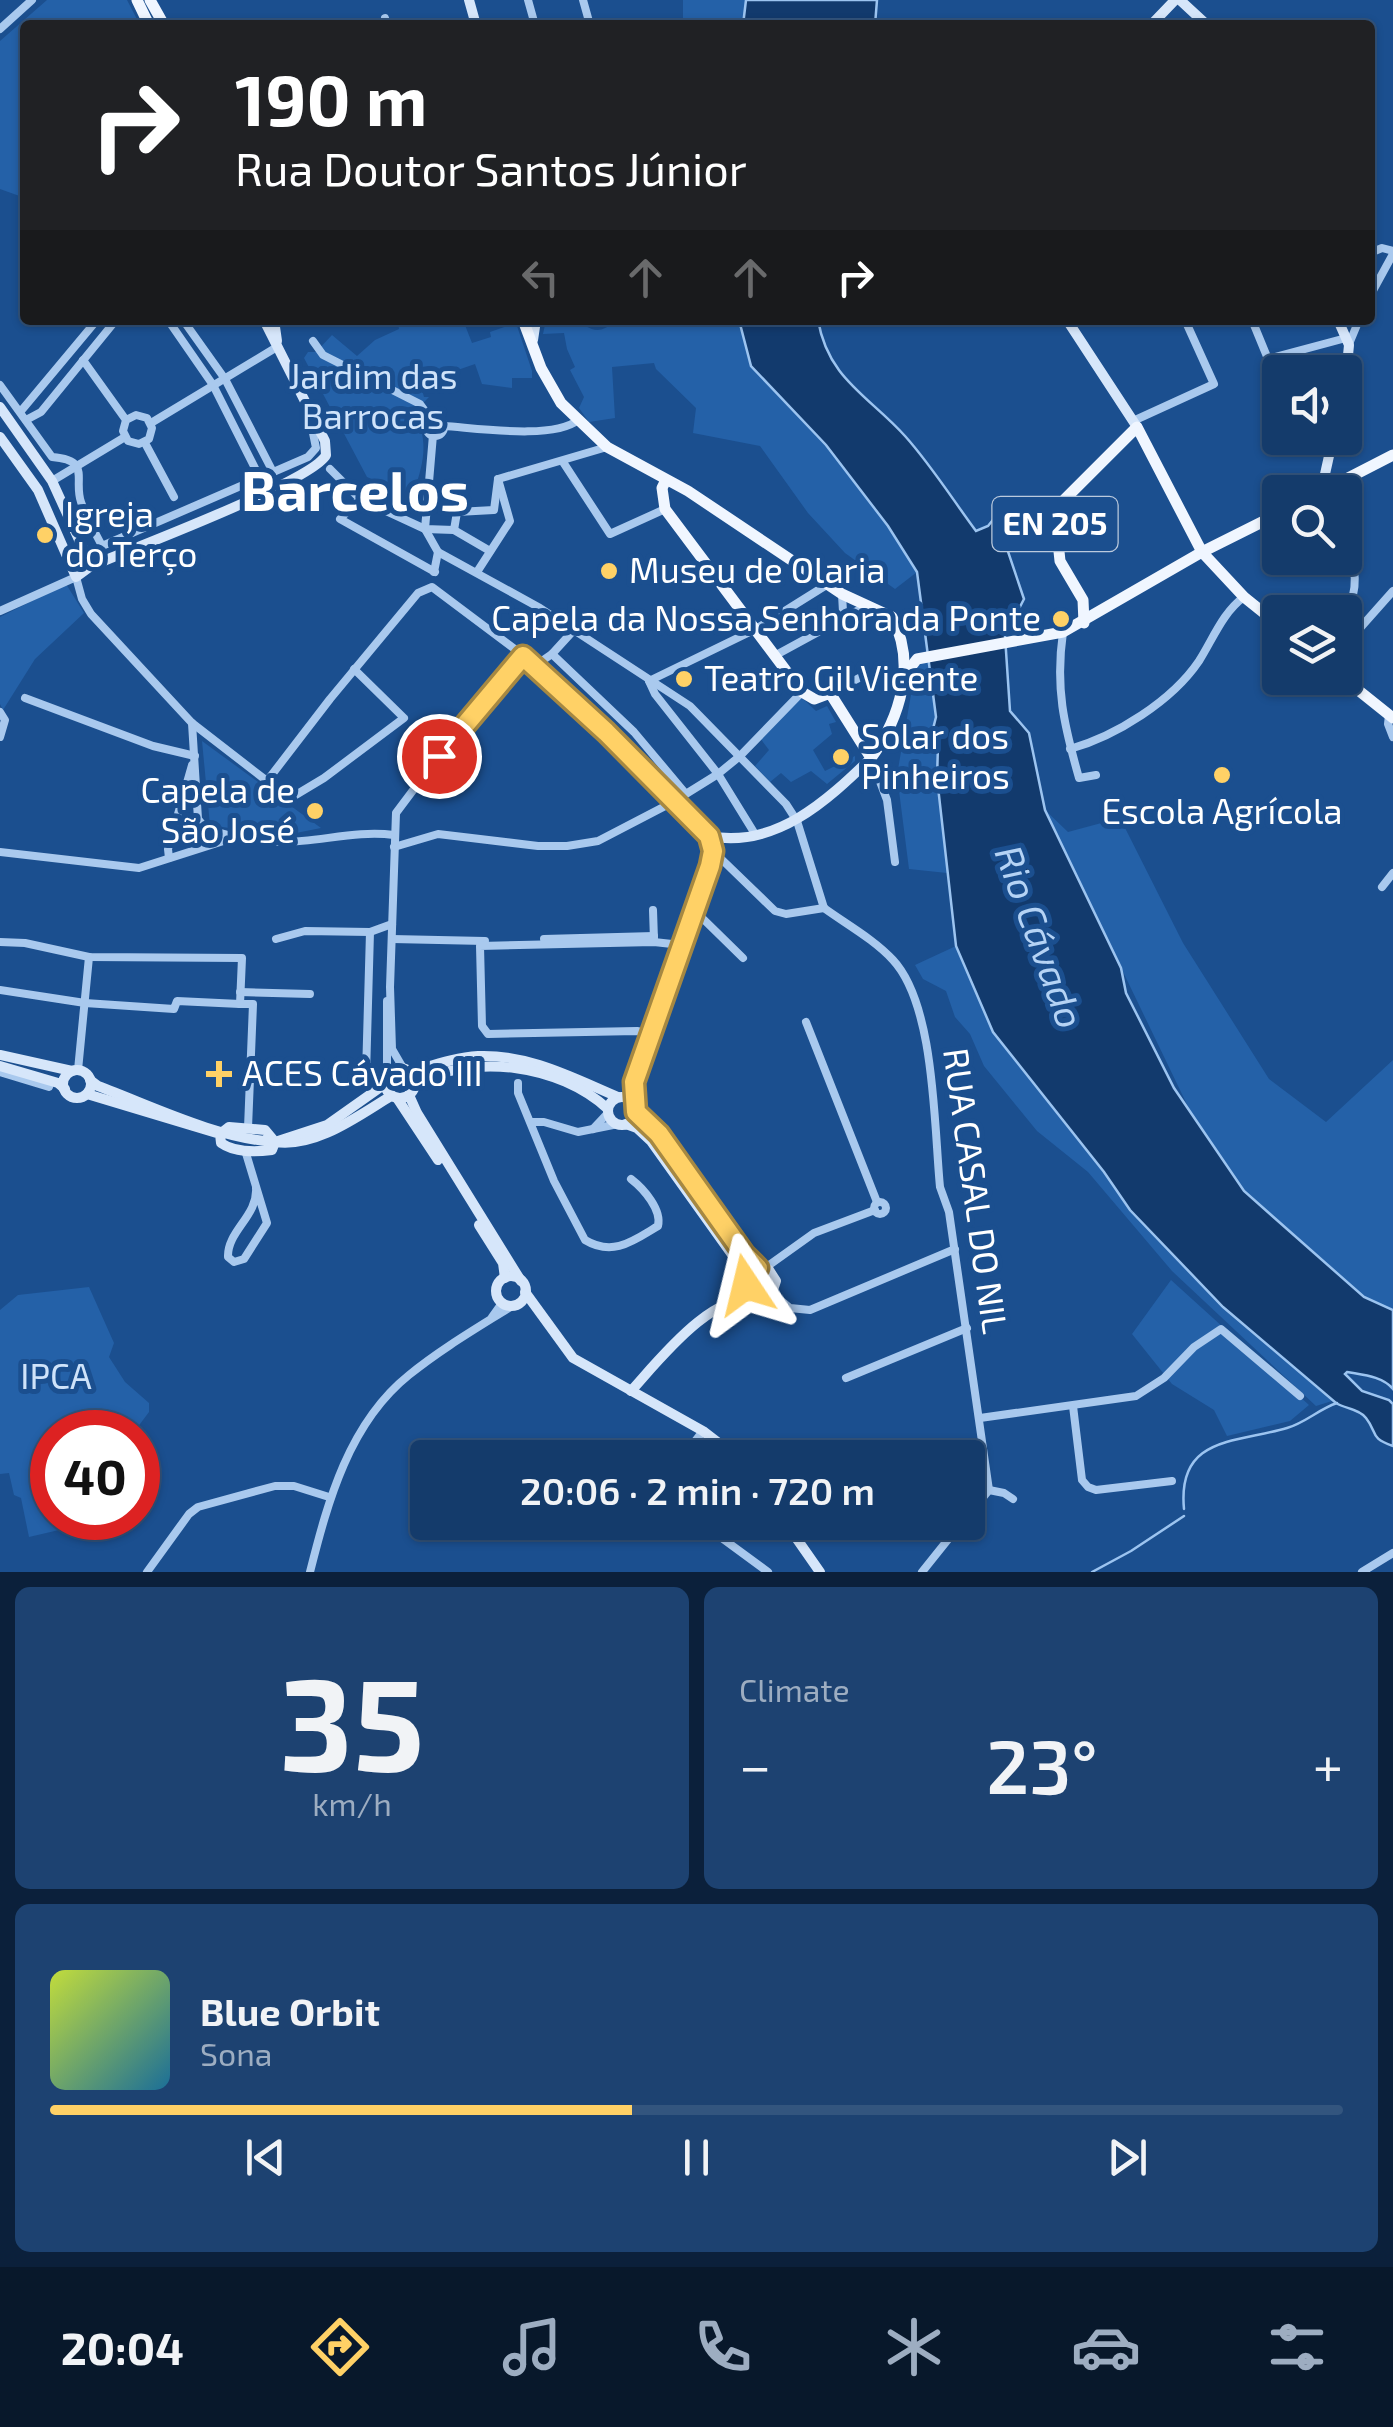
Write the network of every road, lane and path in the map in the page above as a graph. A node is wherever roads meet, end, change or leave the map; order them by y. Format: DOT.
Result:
graph roads {
  1 [pos="32,0"];
  2 [pos="1177,0"];
  3 [pos="1156,20"];
  4 [pos="1201,20"];
  5 [pos="0,29"];
  6 [pos="1393,252"];
  7 [pos="1375,286"];
  8 [pos="93,325"];
  9 [pos="112,325"];
  10 [pos="172,325"];
  11 [pos="187,325"];
  12 [pos="266,325"];
  13 [pos="275,325"];
  14 [pos="530,325"];
  15 [pos="1070,325"];
  16 [pos="1187,325"];
  17 [pos="1254,325"];
  18 [pos="1340,325"];
  19 [pos="1356,325"];
  20 [pos="193,334"];
  21 [pos="184,341"];
  22 [pos="313,341"];
  23 [pos="1348,342"];
  24 [pos="277,347"];
  25 [pos="1347,355"];
  26 [pos="84,360"];
  27 [pos="225,378"];
  28 [pos="0,385"];
  29 [pos="213,385"];
  30 [pos="303,396"];
  31 [pos="0,407"];
  32 [pos="23,416"];
  33 [pos="126,420"];
  34 [pos="431,420"];
  35 [pos="578,420"];
  36 [pos="151,423"];
  37 [pos="249,424"];
  38 [pos="1135,424"];
  39 [pos="444,426"];
  40 [pos="238,431"];
  41 [pos="432,435"];
  42 [pos="0,436"];
  43 [pos="124,436"];
  44 [pos="145,443"];
  45 [pos="607,447"];
  46 [pos="1393,455"];
  47 [pos="563,462"];
  48 [pos="77,467"];
  49 [pos="330,470"];
  50 [pos="272,472"];
  51 [pos="1356,475"];
  52 [pos="260,478"];
  53 [pos="498,479"];
  54 [pos="666,480"];
  55 [pos="52,482"];
  56 [pos="37,490"];
  57 [pos="174,497"];
  58 [pos="218,497"];
  59 [pos="360,499"];
  60 [pos="665,509"];
  61 [pos="223,511"];
  62 [pos="1262,522"];
  63 [pos="425,528"];
  64 [pos="454,530"];
  65 [pos="490,551"];
  66 [pos="438,552"];
  67 [pos="1202,552"];
  68 [pos="91,566"];
  69 [pos="434,572"];
  70 [pos="477,572"];
  71 [pos="76,577"];
  72 [pos="828,584"];
  73 [pos="432,587"];
  74 [pos="1393,591"];
  75 [pos="842,594"];
  76 [pos="1244,597"];
  77 [pos="866,606"];
  78 [pos="0,611"];
  79 [pos="1262,612"];
  80 [pos="837,622"];
  81 [pos="1084,622"];
  82 [pos="1362,625"];
  83 [pos="756,629"];
  84 [pos="572,631"];
  85 [pos="1063,632"];
  86 [pos="902,644"];
  87 [pos="552,654"];
  88 [pos="523,656"];
  89 [pos="776,656"];
  90 [pos="919,659"];
  91 [pos="536,665"];
  92 [pos="354,669"];
  93 [pos="907,672"];
  94 [pos="859,678"];
  95 [pos="649,681"];
  96 [pos="802,692"];
  97 [pos="830,693"];
  98 [pos="1362,693"];
  99 [pos="25,698"];
  100 [pos="690,706"];
  101 [pos="2,716"];
  102 [pos="1391,716"];
  103 [pos="676,721"];
  104 [pos="192,723"];
  105 [pos="0,736"];
  106 [pos="1393,737"];
  107 [pos="1070,750"];
  108 [pos="195,756"];
  109 [pos="740,756"];
  110 [pos="871,758"];
  111 [pos="718,774"];
  112 [pos="1096,774"];
  113 [pos="267,780"];
  114 [pos="686,794"];
  115 [pos="673,802"];
  116 [pos="797,821"];
  117 [pos="394,834"];
  118 [pos="755,834"];
  119 [pos="709,836"];
  120 [pos="236,837"];
  121 [pos="394,847"];
  122 [pos="713,851"];
  123 [pos="0,852"];
  124 [pos="169,858"];
  125 [pos="895,862"];
  126 [pos="1393,873"];
  127 [pos="1382,886"];
  128 [pos="824,908"];
  129 [pos="653,910"];
  130 [pos="693,910"];
  131 [pos="392,924"];
  132 [pos="370,932"];
  133 [pos="276,939"];
  134 [pos="654,939"];
  135 [pos="392,940"];
  136 [pos="0,942"];
  137 [pos="681,945"];
  138 [pos="89,957"];
  139 [pos="743,958"];
  140 [pos="390,987"];
  141 [pos="0,990"];
  142 [pos="240,992"];
  143 [pos="310,994"];
  144 [pos="85,1003"];
  145 [pos="240,1004"];
  146 [pos="806,1022"];
  147 [pos="651,1034"];
  148 [pos="0,1055"];
  149 [pos="0,1069"];
  150 [pos="406,1070"];
  151 [pos="76,1071"];
  152 [pos="366,1075"];
  153 [pos="90,1080"];
  154 [pos="386,1080"];
  155 [pos="634,1082"];
  156 [pos="518,1083"];
  157 [pos="64,1088"];
  158 [pos="403,1093"];
  159 [pos="86,1094"];
  160 [pos="619,1097"];
  161 [pos="634,1107"];
  162 [pos="608,1111"];
  163 [pos="532,1122"];
  164 [pos="622,1124"];
  165 [pos="248,1128"];
  166 [pos="593,1129"];
  167 [pos="220,1134"];
  168 [pos="275,1142"];
  169 [pos="245,1150"];
  170 [pos="631,1180"];
  171 [pos="256,1188"];
  172 [pos="955,1249"];
  173 [pos="780,1256"];
  174 [pos="761,1268"];
  175 [pos="504,1278"];
  176 [pos="746,1282"];
  177 [pos="523,1286"];
  178 [pos="774,1287"];
  179 [pos="753,1296"];
  180 [pos="734,1300"];
  181 [pos="510,1305"];
  182 [pos="543,1314"];
  183 [pos="968,1328"];
  184 [pos="846,1378"];
  185 [pos="631,1391"];
  186 [pos="1300,1396"];
  187 [pos="1072,1406"];
  188 [pos="980,1418"];
  189 [pos="702,1430"];
  190 [pos="695,1440"];
  191 [pos="715,1440"];
  192 [pos="1172,1481"];
  193 [pos="989,1490"];
  194 [pos="985,1495"];
  195 [pos="329,1498"];
  196 [pos="1012,1499"];
  197 [pos="724,1540"];
  198 [pos="798,1540"];
  199 [pos="948,1540"];
  200 [pos="1393,1552"];
  201 [pos="148,1572"];
  202 [pos="310,1572"];
  203 [pos="768,1572"];
  204 [pos="820,1572"];
  205 [pos="922,1572"];
  206 [pos="1362,1572"];
  1 -- 5 [label="street"];
  2 -- 3 [label="main road"];
  2 -- 4 [label="main road"];
  6 -- 7 [label="street"];
  8 -- 32 [label="street"];
  9 -- 26 [label="street"];
  10 -- 21 [label="street"];
  11 -- 20 [label="street"];
  12 -- 24 [label="main road"];
  13 -- 24 [label="main road"];
  14 -- 35 [label="main road"];
  15 -- 38 [label="main road"];
  16 -- 38 [label="street"];
  17 -- 23 [label="street"];
  18 -- 23 [label="main road"];
  19 -- 23 [label="street"];
  20 -- 21 [label="street"];
  20 -- 27 [label="street"];
  21 -- 29 [label="street"];
  22 -- 34 [label="street"];
  23 -- 25 [label="main road"];
  24 -- 27 [label="street"];
  24 -- 30 [label="main road"];
  26 -- 32 [label="street"];
  26 -- 33 [label="street"];
  27 -- 29 [label="street"];
  27 -- 37 [label="street"];
  28 -- 32 [label="street"];
  29 -- 36 [label="street"];
  29 -- 40 [label="street"];
  30 -- 50 [label="street"];
  30 -- 61 [label="main road"];
  31 -- 55 [label="main road"];
  32 -- 48 [label="street"];
  33 -- 36 [label="street"];
  33 -- 43 [label="street"];
  34 -- 39 [label="street"];
  34 -- 41 [label="street"];
  35 -- 39 [label="street"];
  35 -- 45 [label="main road"];
  36 -- 44 [label="street"];
  37 -- 40 [label="street"];
  37 -- 50 [label="street"];
  38 -- 67 [label="main road, EN 205"];
  38 -- 81 [label="main road, EN 205"];
  39 -- 41 [label="street"];
  40 -- 52 [label="street"];
  41 -- 63 [label="street"];
  42 -- 56 [label="main road"];
  43 -- 44 [label="street"];
  43 -- 48 [label="street"];
  44 -- 57 [label="street"];
  45 -- 47 [label="street"];
  45 -- 54 [label="main road"];
  46 -- 51 [label="main road"];
  47 -- 53 [label="street"];
  47 -- 60 [label="street"];
  48 -- 55 [label="street"];
  48 -- 58 [label="street"];
  49 -- 59 [label="street"];
  50 -- 52 [label="street"];
  52 -- 58 [label="street"];
  53 -- 64 [label="street"];
  53 -- 65 [label="street"];
  54 -- 60 [label="main road"];
  54 -- 72 [label="main road"];
  55 -- 56 [label="main road"];
  55 -- 68 [label="main road"];
  56 -- 71 [label="main road"];
  58 -- 61 [label="street"];
  59 -- 63 [label="street"];
  59 -- 69 [label="street"];
  60 -- 83 [label="main road"];
  61 -- 68 [label="main road"];
  62 -- 67 [label="main road"];
  63 -- 64 [label="street"];
  63 -- 66 [label="street"];
  64 -- 65 [label="street"];
  65 -- 70 [label="street"];
  66 -- 69 [label="street"];
  66 -- 70 [label="street"];
  67 -- 76 [label="main road, EN 205"];
  67 -- 81 [label="main road, EN 205"];
  68 -- 71 [label="main road"];
  69 -- 73 [label="street"];
  70 -- 84 [label="street"];
  71 -- 78 [label="street"];
  71 -- 104 [label="street"];
  72 -- 75 [label="main road"];
  72 -- 83 [label="street"];
  73 -- 88 [label="street"];
  73 -- 92 [label="street"];
  74 -- 82 [label="street"];
  75 -- 77 [label="main road"];
  75 -- 80 [label="street"];
  76 -- 79 [label="main road, EN 205"];
  76 -- 107 [label="street"];
  77 -- 80 [label="street"];
  77 -- 86 [label="main road"];
  80 -- 89 [label="street"];
  81 -- 85 [label="main road, EN 205"];
  83 -- 89 [label="main road"];
  83 -- 95 [label="street"];
  84 -- 87 [label="street"];
  84 -- 95 [label="street"];
  85 -- 90 [label="main road, EN 205"];
  85 -- 107 [label="street"];
  86 -- 90 [label="main road"];
  86 -- 93 [label="main road"];
  87 -- 91 [label="street"];
  87 -- 114 [label="street"];
  88 -- 91 [label="street"];
  88 -- 117 [label="street"];
  89 -- 96 [label="main road"];
  90 -- 93 [label="main road"];
  91 -- 115 [label="street"];
  92 -- 113 [label="street"];
  92 -- 113 [label="street"];
  93 -- 110 [label="main road"];
  94 -- 97 [label="street"];
  95 -- 100 [label="street"];
  95 -- 103 [label="street"];
  96 -- 97 [label="main road"];
  96 -- 109 [label="street"];
  97 -- 110 [label="main road"];
  98 -- 102 [label="main road"];
  99 -- 108 [label="street"];
  100 -- 103 [label="street"];
  100 -- 109 [label="street"];
  101 -- 105 [label="street"];
  102 -- 106 [label="street"];
  103 -- 111 [label="street"];
  104 -- 108 [label="street"];
  104 -- 113 [label="street"];
  107 -- 112 [label="street"];
  108 -- 120 [label="street"];
  108 -- 124 [label="street"];
  109 -- 111 [label="street"];
  109 -- 116 [label="street"];
  110 -- 116 [label="main road"];
  110 -- 125 [label="street"];
  111 -- 114 [label="street"];
  111 -- 118 [label="street"];
  114 -- 115 [label="street"];
  115 -- 119 [label="street"];
  115 -- 121 [label="street"];
  116 -- 118 [label="main road"];
  116 -- 128 [label="street"];
  117 -- 120 [label="street"];
  117 -- 121 [label="street"];
  118 -- 119 [label="main road"];
  119 -- 122 [label="main road"];
  120 -- 124 [label="street"];
  121 -- 131 [label="street"];
  122 -- 128 [label="street"];
  122 -- 130 [label="main road"];
  123 -- 124 [label="street"];
  126 -- 127 [label="street"];
  128 -- 172 [label="street, RUA CASAL DO NIL"];
  129 -- 134 [label="street"];
  130 -- 137 [label="main road"];
  130 -- 139 [label="street"];
  131 -- 132 [label="street"];
  131 -- 135 [label="street"];
  132 -- 133 [label="street"];
  132 -- 152 [label="street"];
  134 -- 135 [label="street"];
  134 -- 137 [label="street"];
  134 -- 147 [label="street"];
  135 -- 140 [label="street"];
  136 -- 138 [label="street"];
  137 -- 147 [label="main road"];
  138 -- 142 [label="street"];
  138 -- 144 [label="street"];
  140 -- 150 [label="street"];
  140 -- 154 [label="street"];
  141 -- 144 [label="street"];
  142 -- 143 [label="street"];
  142 -- 145 [label="street"];
  144 -- 145 [label="street"];
  144 -- 151 [label="street"];
  145 -- 165 [label="street"];
  146 -- 173 [label="street"];
  147 -- 155 [label="main road"];
  148 -- 151 [label="main road"];
  149 -- 157 [label="main road"];
  150 -- 154 [label="main road"];
  150 -- 158 [label="main road"];
  150 -- 160 [label="main road"];
  151 -- 153 [label="main road"];
  151 -- 157 [label="main road"];
  153 -- 159 [label="main road"];
  153 -- 167 [label="main road"];
  154 -- 158 [label="main road"];
  154 -- 168 [label="main road"];
  155 -- 160 [label="main road"];
  155 -- 161 [label="main road"];
  156 -- 163 [label="street"];
  157 -- 159 [label="main road"];
  158 -- 162 [label="main road"];
  158 -- 168 [label="main road"];
  158 -- 175 [label="main road"];
  158 -- 177 [label="main road"];
  159 -- 167 [label="main road"];
  160 -- 161 [label="main road"];
  160 -- 162 [label="main road"];
  161 -- 164 [label="main road"];
  161 -- 174 [label="main road"];
  162 -- 164 [label="main road"];
  162 -- 166 [label="street"];
  163 -- 166 [label="street"];
  163 -- 170 [label="street"];
  164 -- 166 [label="street"];
  164 -- 176 [label="main road"];
  165 -- 167 [label="main road"];
  165 -- 168 [label="main road"];
  167 -- 168 [label="main road"];
  167 -- 169 [label="main road"];
  168 -- 169 [label="main road"];
  169 -- 171 [label="street"];
  171 -- 171 [label="street"];
  172 -- 178 [label="street"];
  172 -- 183 [label="street, RUA CASAL DO NIL"];
  173 -- 174 [label="street"];
  173 -- 178 [label="street"];
  174 -- 176 [label="main road"];
  174 -- 178 [label="main road"];
  175 -- 177 [label="main road"];
  175 -- 181 [label="main road"];
  176 -- 179 [label="main road"];
  176 -- 180 [label="main road"];
  177 -- 181 [label="main road"];
  177 -- 182 [label="main road"];
  178 -- 179 [label="main road"];
  179 -- 180 [label="main road"];
  180 -- 185 [label="main road"];
  181 -- 182 [label="main road"];
  181 -- 195 [label="street"];
  182 -- 185 [label="main road"];
  183 -- 184 [label="street"];
  183 -- 188 [label="street, RUA CASAL DO NIL"];
  185 -- 189 [label="main road"];
  186 -- 187 [label="street"];
  187 -- 188 [label="street"];
  187 -- 192 [label="street"];
  188 -- 193 [label="street, RUA CASAL DO NIL"];
  189 -- 190 [label="street"];
  189 -- 191 [label="main road"];
  193 -- 194 [label="street"];
  193 -- 196 [label="street"];
  195 -- 201 [label="street"];
  195 -- 202 [label="street"];
  197 -- 203 [label="street"];
  198 -- 204 [label="main road"];
  199 -- 205 [label="street"];
  200 -- 206 [label="street"];
}
